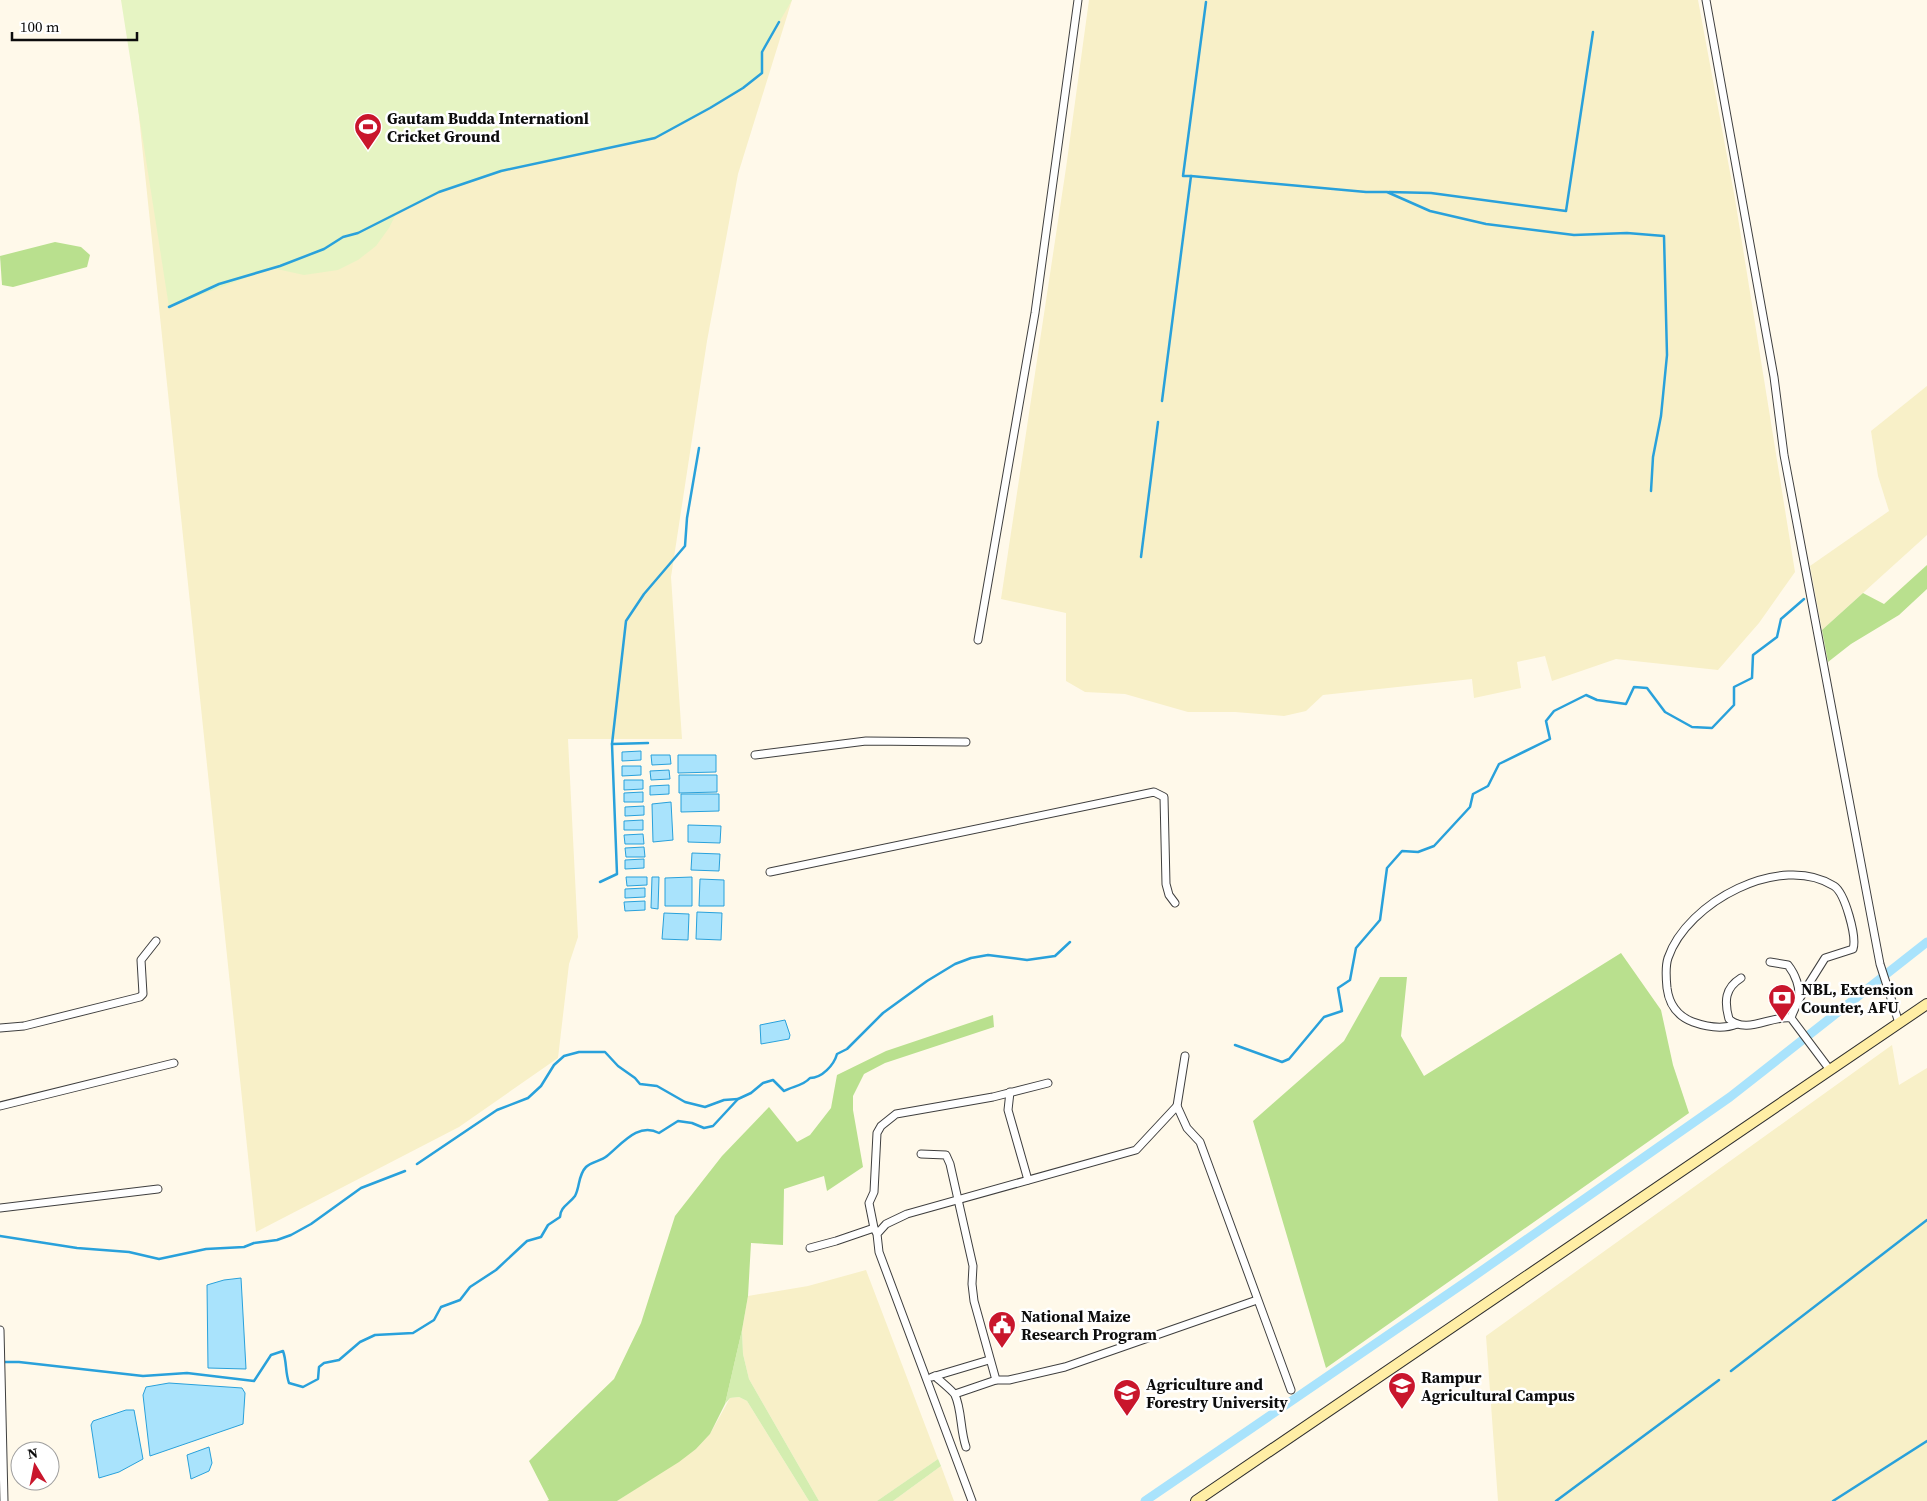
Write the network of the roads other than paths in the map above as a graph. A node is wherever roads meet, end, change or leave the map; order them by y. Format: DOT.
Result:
graph roads {
  1 [pos="1078,0"];
  2 [pos="1706,0"];
  3 [pos="978,640"];
  4 [pos="966,742"];
  5 [pos="755,755"];
  6 [pos="770,872"];
  7 [pos="1176,903"];
  8 [pos="156,941"];
  9 [pos="1770,962"];
  10 [pos="1741,978"];
  11 [pos="1798,1001"];
  12 [pos="1927,1004"];
  13 [pos="1791,1018"];
  14 [pos="1900,1023"];
  15 [pos="1737,1024"];
  16 [pos="0,1028"];
  17 [pos="1185,1056"];
  18 [pos="174,1063"];
  19 [pos="1830,1070"];
  20 [pos="1048,1083"];
  21 [pos="1010,1092"];
  22 [pos="0,1106"];
  23 [pos="1176,1106"];
  24 [pos="921,1154"];
  25 [pos="1028,1180"];
  26 [pos="158,1189"];
  27 [pos="958,1200"];
  28 [pos="0,1208"];
  29 [pos="876,1231"];
  30 [pos="810,1248"];
  31 [pos="1257,1300"];
  32 [pos="0,1330"];
  33 [pos="989,1360"];
  34 [pos="935,1376"];
  35 [pos="926,1379"];
  36 [pos="996,1380"];
  37 [pos="1291,1390"];
  38 [pos="955,1394"];
  39 [pos="966,1447"];
  40 [pos="4,1501"];
  41 [pos="972,1501"];
  42 [pos="1196,1501"];
  1 -- 3 [label="street"];
  2 -- 14 [label="street"];
  4 -- 5 [label="street"];
  6 -- 7 [label="street"];
  8 -- 16 [label="street"];
  9 -- 11 [label="street"];
  10 -- 15 [label="street"];
  11 -- 13 [label="street"];
  11 -- 15 [label="street"];
  12 -- 14 [label="main road"];
  13 -- 15 [label="street"];
  13 -- 19 [label="street"];
  14 -- 19 [label="main road"];
  17 -- 23 [label="street"];
  18 -- 22 [label="street"];
  19 -- 42 [label="main road"];
  20 -- 21 [label="street"];
  21 -- 25 [label="street"];
  21 -- 29 [label="street"];
  23 -- 25 [label="street"];
  23 -- 31 [label="street"];
  24 -- 27 [label="street"];
  25 -- 27 [label="street"];
  26 -- 28 [label="street"];
  27 -- 29 [label="street"];
  27 -- 33 [label="street"];
  29 -- 30 [label="street"];
  29 -- 35 [label="street"];
  31 -- 36 [label="street"];
  31 -- 37 [label="street"];
  32 -- 40 [label="street"];
  33 -- 34 [label="street"];
  33 -- 36 [label="street"];
  34 -- 35 [label="street"];
  34 -- 38 [label="street"];
  35 -- 41 [label="street"];
  36 -- 38 [label="street"];
  38 -- 39 [label="street"];
}
